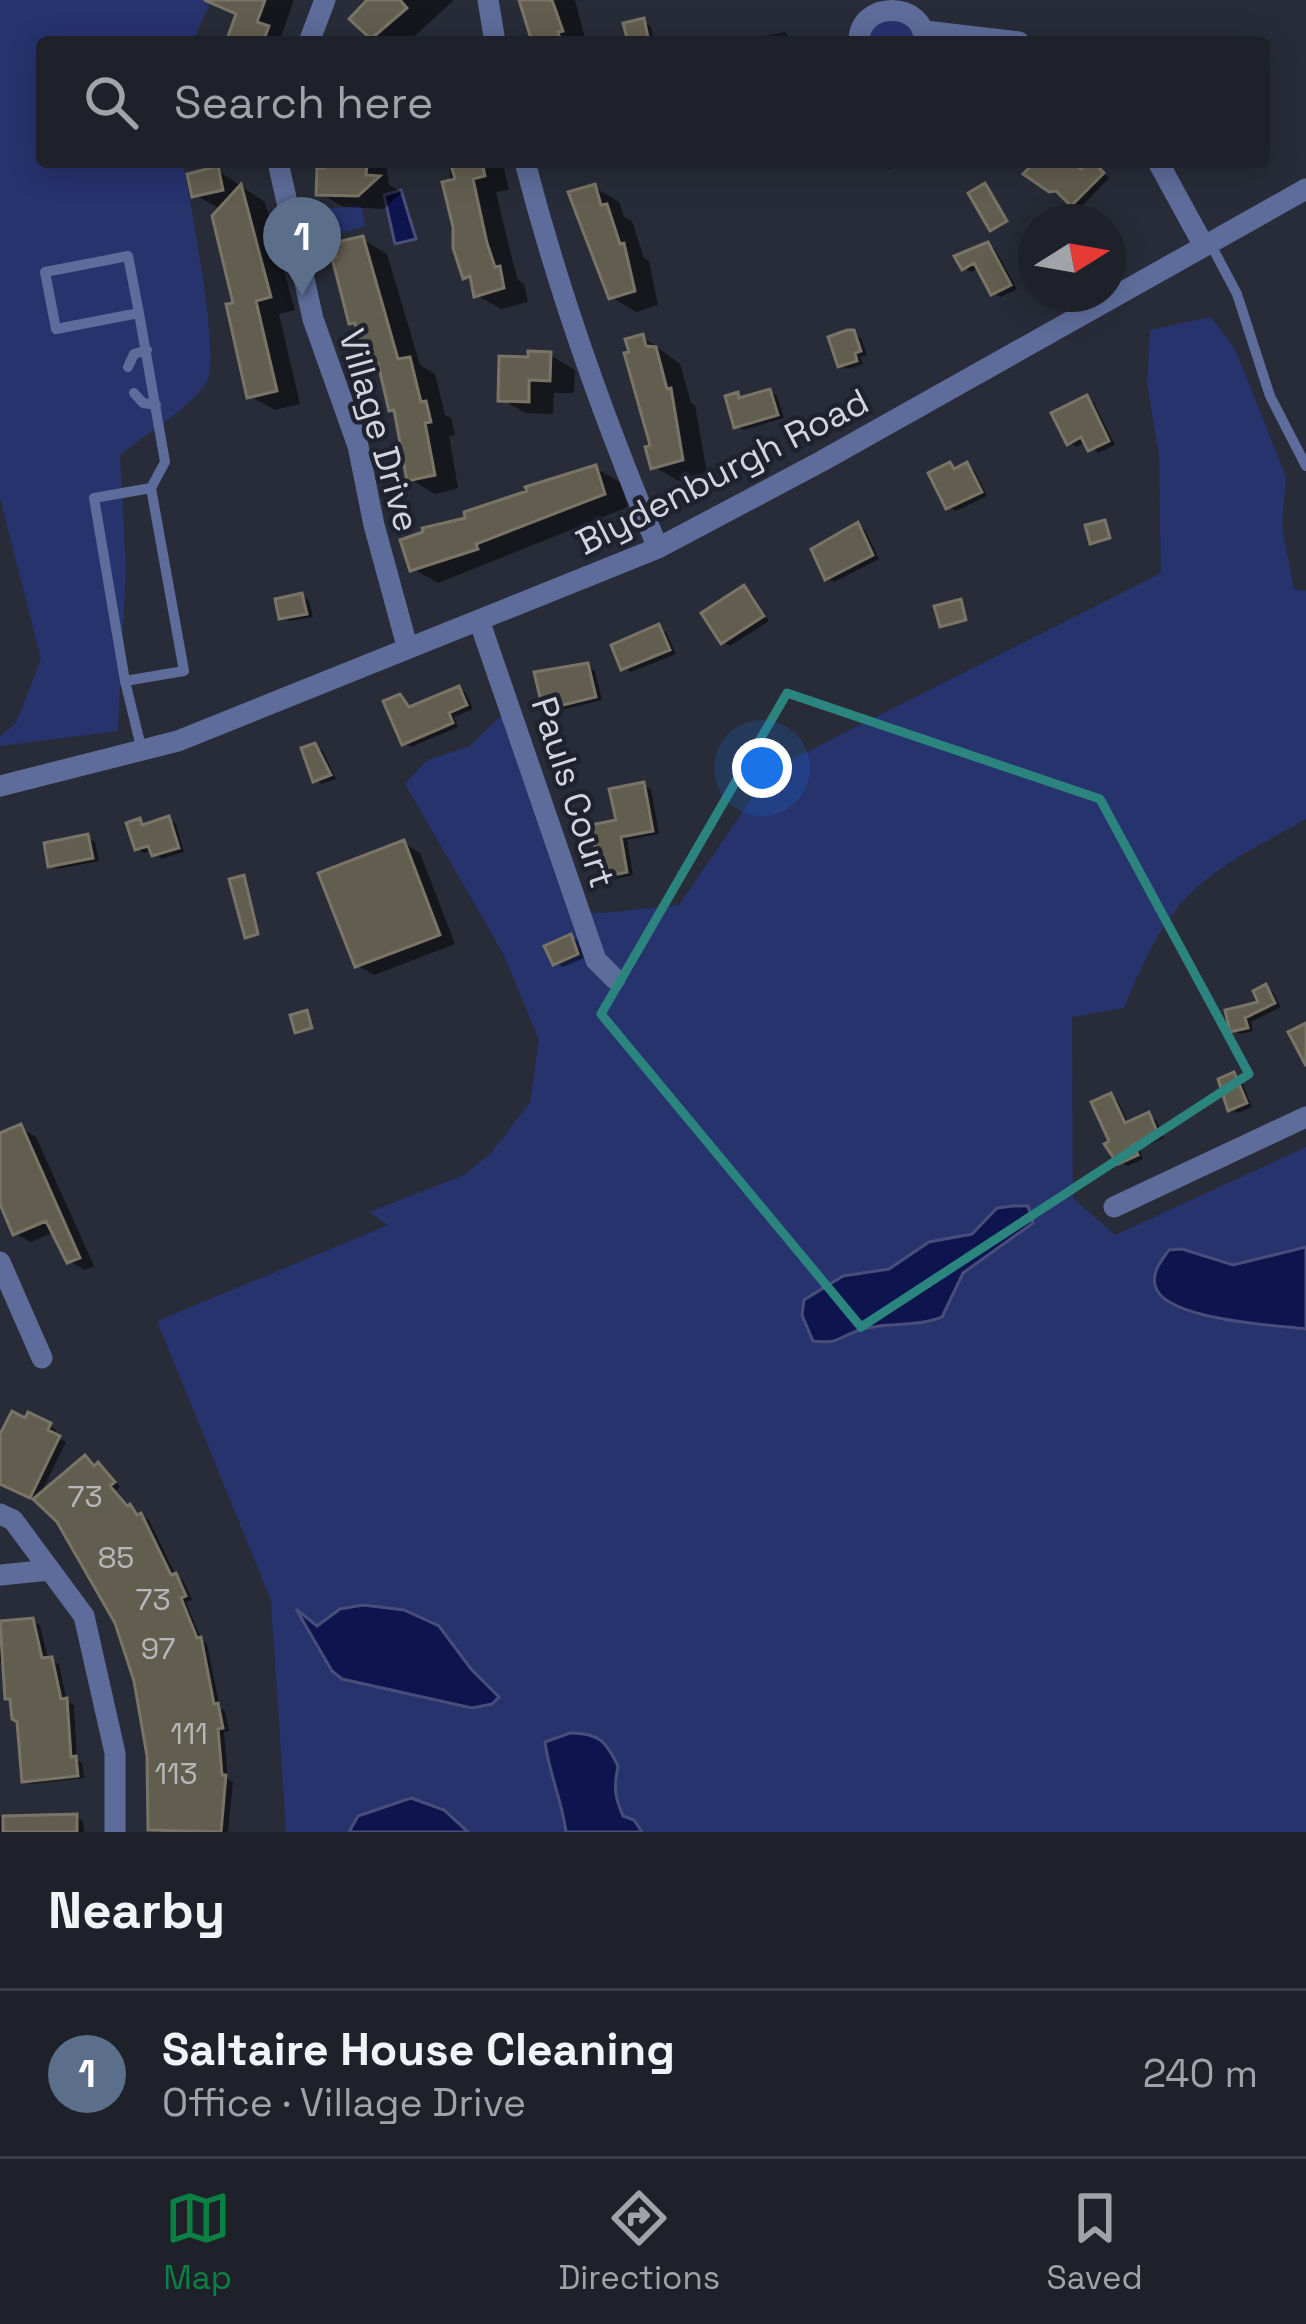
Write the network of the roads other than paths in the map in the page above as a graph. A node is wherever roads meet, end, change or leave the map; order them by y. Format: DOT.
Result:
graph roads {
  1 [pos="325,0"];
  2 [pos="488,0"];
  3 [pos="311,36"];
  4 [pos="494,36"];
  5 [pos="860,36"];
  6 [pos="924,36"];
  7 [pos="981,36"];
  8 [pos="279,168"];
  9 [pos="527,168"];
  10 [pos="1162,168"];
  11 [pos="1306,190"];
  12 [pos="1207,244"];
  13 [pos="140,313"];
  14 [pos="147,350"];
  15 [pos="128,367"];
  16 [pos="134,393"];
  17 [pos="156,404"];
  18 [pos="1306,466"];
  19 [pos="151,488"];
  20 [pos="658,548"];
  21 [pos="479,620"];
  22 [pos="407,646"];
  23 [pos="125,681"];
  24 [pos="142,752"];
  25 [pos="0,786"];
  26 [pos="615,979"];
  27 [pos="1306,1118"];
  28 [pos="1114,1207"];
  29 [pos="0,1262"];
  30 [pos="42,1358"];
  31 [pos="0,1514"];
  32 [pos="50,1570"];
  33 [pos="0,1575"];
  34 [pos="115,1832"];
  1 -- 3 [label="street"];
  2 -- 4 [label="street"];
  5 -- 6 [label="street"];
  6 -- 7 [label="street"];
  8 -- 22 [label="street, Village Drive"];
  9 -- 20 [label="street"];
  10 -- 12 [label="street"];
  11 -- 12 [label="street, Blydenburgh Road"];
  12 -- 18 [label="lane"];
  12 -- 20 [label="street, Blydenburgh Road"];
  13 -- 13 [label="lane"];
  13 -- 14 [label="lane"];
  14 -- 15 [label="lane"];
  14 -- 17 [label="lane"];
  16 -- 17 [label="lane"];
  17 -- 19 [label="lane"];
  19 -- 23 [label="lane"];
  19 -- 23 [label="lane"];
  20 -- 21 [label="street, Blydenburgh Road"];
  21 -- 22 [label="street, Blydenburgh Road"];
  21 -- 26 [label="street, Pauls Court"];
  22 -- 24 [label="street, Blydenburgh Road"];
  23 -- 24 [label="lane"];
  24 -- 25 [label="street, Blydenburgh Road"];
  27 -- 28 [label="street"];
  29 -- 30 [label="street"];
  31 -- 32 [label="street"];
  32 -- 33 [label="street"];
  32 -- 34 [label="street"];
}
